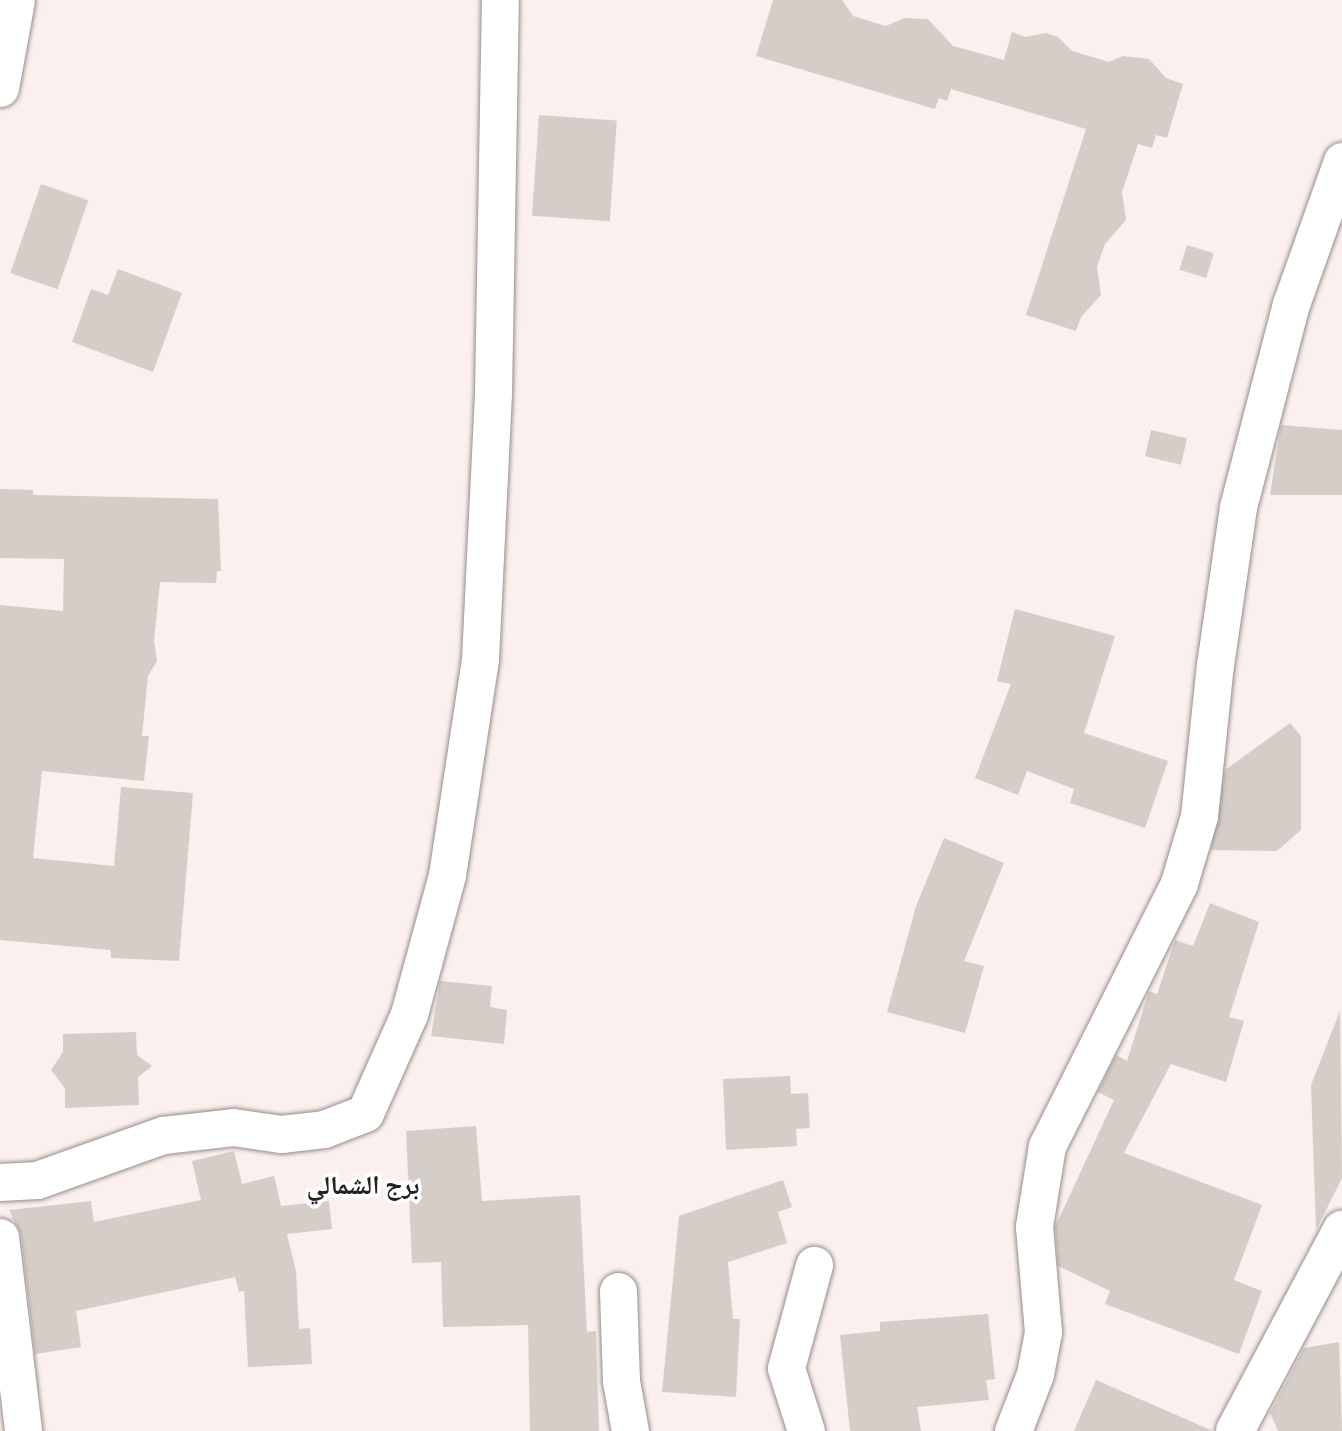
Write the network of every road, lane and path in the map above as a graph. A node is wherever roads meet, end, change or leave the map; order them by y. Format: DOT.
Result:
graph roads {
  1 [pos="16,0"];
  2 [pos="500,0"];
  3 [pos="0,88"];
  4 [pos="1342,160"];
  5 [pos="0,1182"];
  6 [pos="1342,1230"];
  7 [pos="0,1237"];
  8 [pos="814,1265"];
  9 [pos="618,1291"];
  10 [pos="23,1431"];
  11 [pos="630,1431"];
  12 [pos="806,1431"];
  13 [pos="1013,1431"];
  14 [pos="1236,1431"];
  1 -- 3 [label="street"];
  2 -- 5 [label="street"];
  4 -- 13 [label="street"];
  6 -- 14 [label="main road"];
  7 -- 10 [label="street"];
  8 -- 12 [label="street"];
  9 -- 11 [label="street"];
}
